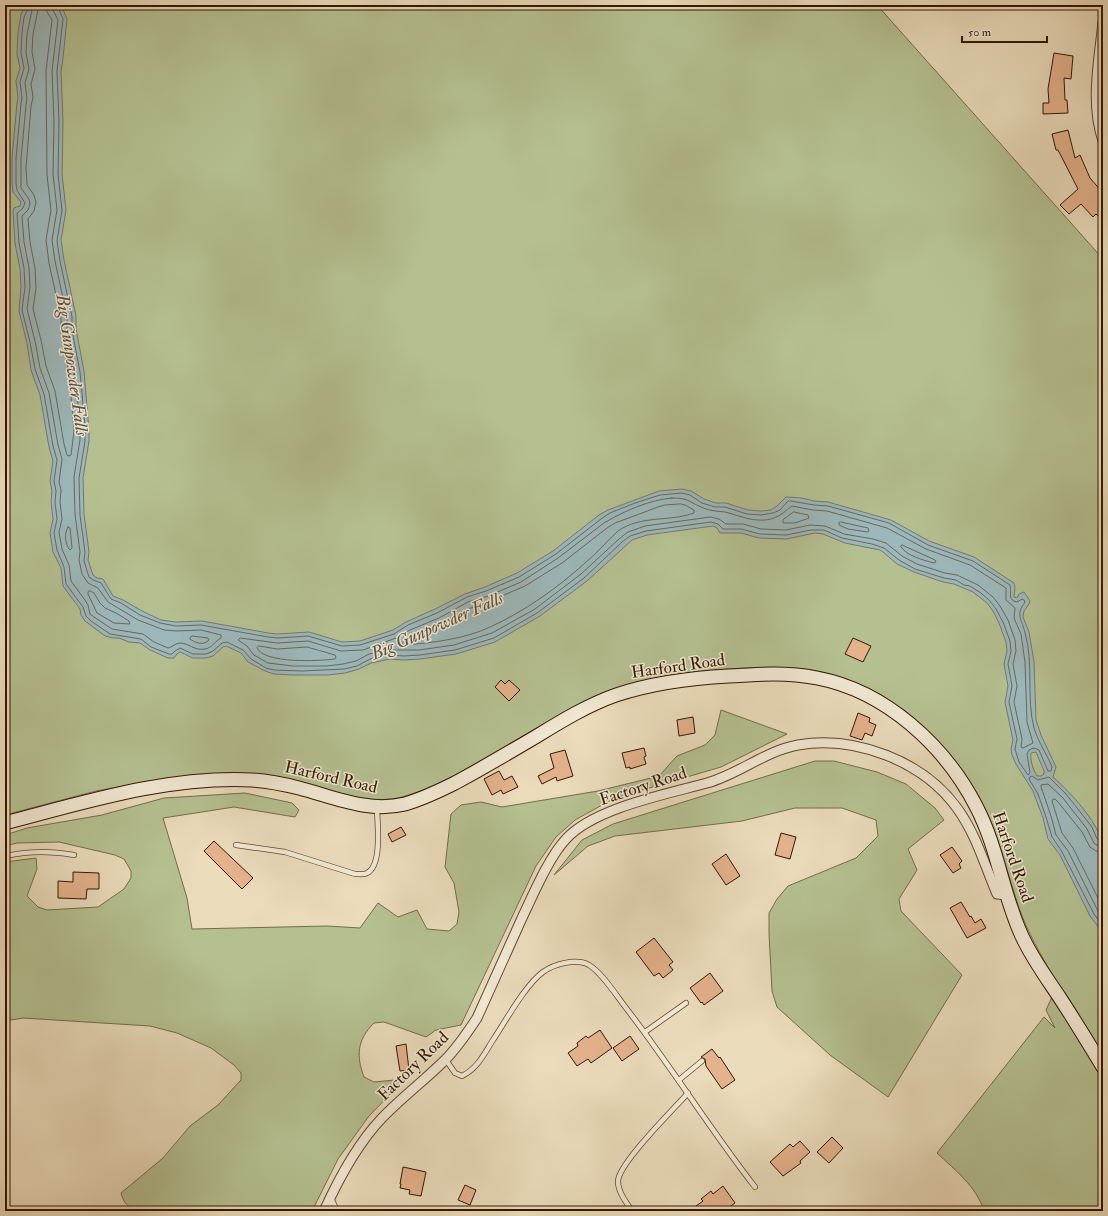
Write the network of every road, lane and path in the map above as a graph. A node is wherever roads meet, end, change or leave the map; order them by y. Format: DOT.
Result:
graph roads {
  1 [pos="1103,22"];
  2 [pos="1103,141"];
  3 [pos="377,807"];
  4 [pos="5,823"];
  5 [pos="236,845"];
  6 [pos="74,855"];
  7 [pos="5,856"];
  8 [pos="1007,895"];
  9 [pos="686,1003"];
  10 [pos="645,1032"];
  11 [pos="446,1060"];
  12 [pos="702,1061"];
  13 [pos="1103,1067"];
  14 [pos="679,1080"];
  15 [pos="688,1093"];
  16 [pos="755,1187"];
  17 [pos="331,1196"];
  18 [pos="324,1211"];
  19 [pos="337,1211"];
  20 [pos="632,1211"];
  1 -- 2 [label="street"];
  3 -- 4 [label="main road, Harford Road"];
  3 -- 5 [label="lane"];
  3 -- 8 [label="main road, Harford Road"];
  6 -- 7 [label="lane"];
  8 -- 11 [label="street, Factory Road"];
  8 -- 13 [label="main road, Harford Road"];
  9 -- 10 [label="lane"];
  10 -- 11 [label="lane"];
  10 -- 14 [label="lane"];
  11 -- 17 [label="street, Factory Road"];
  12 -- 14 [label="lane"];
  14 -- 15 [label="lane"];
  15 -- 16 [label="lane"];
  15 -- 20 [label="lane"];
  17 -- 18 [label="street, Factory Road"];
  17 -- 19 [label="lane"];
}
